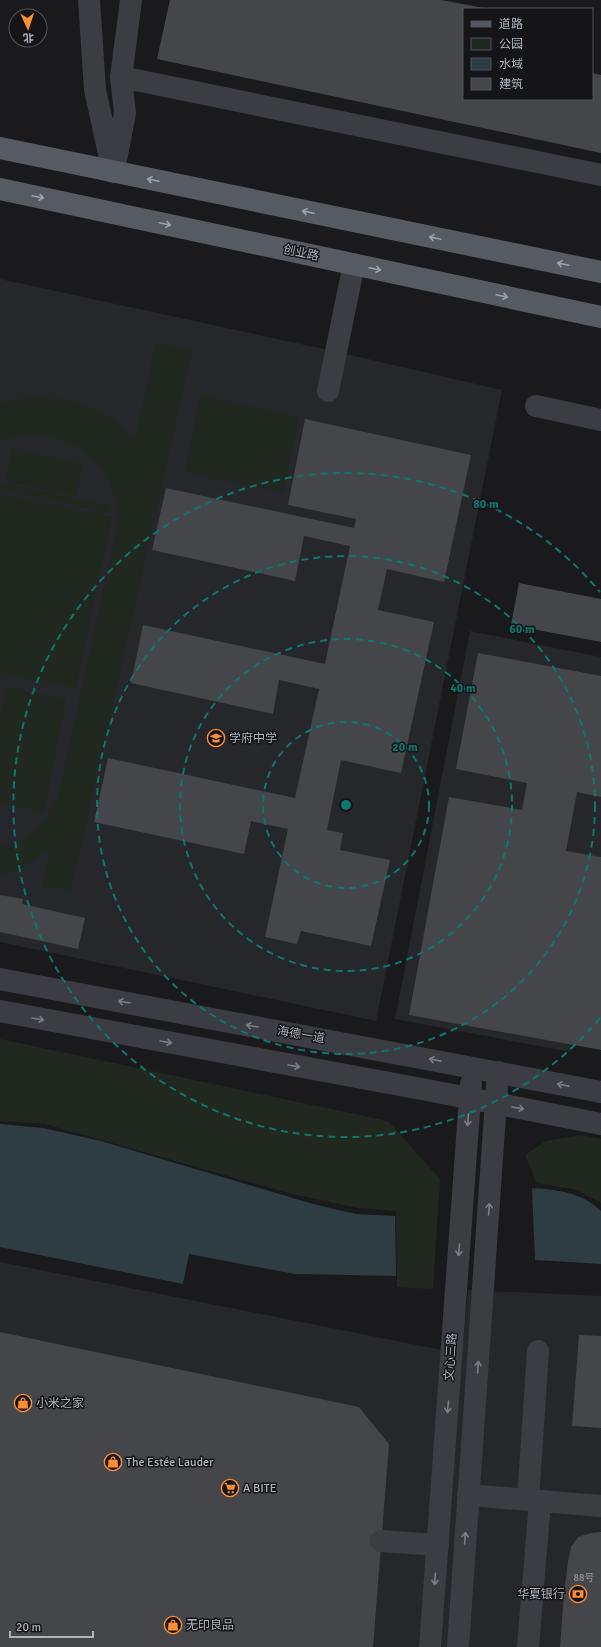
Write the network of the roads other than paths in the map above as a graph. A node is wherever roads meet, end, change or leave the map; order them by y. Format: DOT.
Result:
graph roads {
  1 [pos="89,0"];
  2 [pos="131,0"];
  3 [pos="122,77"];
  4 [pos="0,148"];
  5 [pos="113,172"];
  6 [pos="601,175"];
  7 [pos="0,189"];
  8 [pos="354,264"];
  9 [pos="601,272"];
  10 [pos="601,317"];
  11 [pos="328,391"];
  12 [pos="536,406"];
  13 [pos="601,420"];
  14 [pos="0,979"];
  15 [pos="0,1011"];
  16 [pos="472,1067"];
  17 [pos="498,1072"];
  18 [pos="601,1092"];
  19 [pos="470,1098"];
  20 [pos="496,1104"];
  21 [pos="601,1124"];
  22 [pos="538,1351"];
  23 [pos="468,1495"];
  24 [pos="534,1500"];
  25 [pos="601,1506"];
  26 [pos="381,1541"];
  27 [pos="438,1545"];
  28 [pos="430,1647"];
  29 [pos="458,1647"];
  30 [pos="528,1647"];
  1 -- 5 [label="street"];
  2 -- 3 [label="street"];
  3 -- 5 [label="street"];
  3 -- 6 [label="street"];
  4 -- 5 [label="main road"];
  9 -- 5 [label="main road, one-way"];
  7 -- 8 [label="main road, 创业路, one-way"];
  8 -- 10 [label="main road, 创业路, one-way"];
  8 -- 11 [label="street"];
  12 -- 13 [label="street"];
  16 -- 14 [label="street, 海德一道, one-way"];
  15 -- 19 [label="street, one-way"];
  16 -- 17 [label="street, 海德一道"];
  16 -- 19 [label="street, 文心三路"];
  18 -- 17 [label="street, 海德一道, one-way"];
  17 -- 20 [label="street"];
  19 -- 20 [label="street"];
  19 -- 27 [label="street, 文心三路, one-way"];
  20 -- 21 [label="street, one-way"];
  23 -- 20 [label="street, one-way"];
  22 -- 24 [label="street"];
  23 -- 24 [label="street"];
  29 -- 23 [label="street, one-way"];
  24 -- 25 [label="street"];
  24 -- 30 [label="street"];
  26 -- 27 [label="street"];
  27 -- 28 [label="street, 文心三路, one-way"];
}
